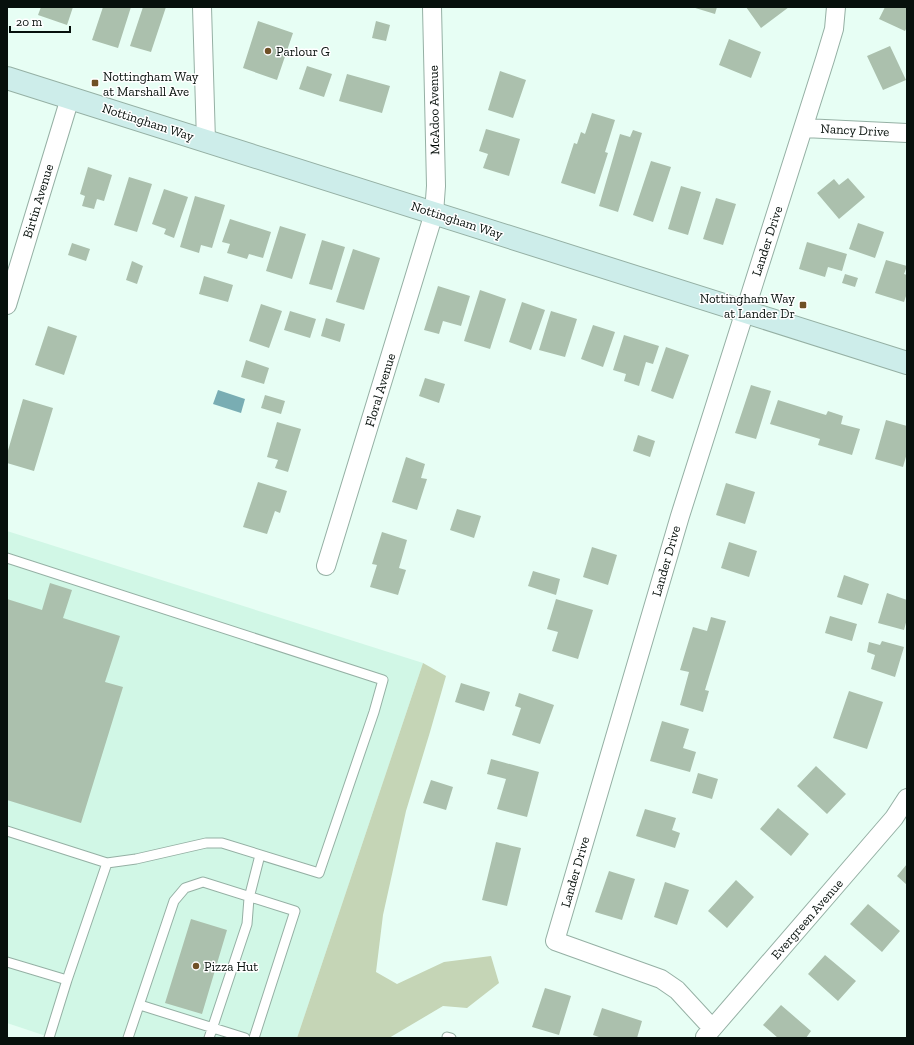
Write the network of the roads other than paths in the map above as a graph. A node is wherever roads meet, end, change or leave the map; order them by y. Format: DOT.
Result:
graph roads {
  1 [pos="202,7"];
  2 [pos="432,7"];
  3 [pos="836,7"];
  4 [pos="7,78"];
  5 [pos="70,98"];
  6 [pos="804,128"];
  7 [pos="907,133"];
  8 [pos="206,141"];
  9 [pos="434,213"];
  10 [pos="7,305"];
  11 [pos="745,312"];
  12 [pos="907,363"];
  13 [pos="7,558"];
  14 [pos="326,566"];
  15 [pos="907,798"];
  16 [pos="7,831"];
  17 [pos="260,855"];
  18 [pos="107,863"];
  19 [pos="249,898"];
  20 [pos="7,962"];
  21 [pos="67,980"];
  22 [pos="140,1005"];
  23 [pos="212,1028"];
  24 [pos="708,1033"];
  25 [pos="50,1038"];
  26 [pos="128,1038"];
  27 [pos="209,1038"];
  28 [pos="245,1038"];
  29 [pos="254,1038"];
  30 [pos="447,1038"];
  31 [pos="451,1038"];
  1 -- 8 [label="street"];
  2 -- 9 [label="street, McAdoo Avenue"];
  3 -- 6 [label="street, Lander Drive"];
  4 -- 5 [label="street, Nottingham Way"];
  5 -- 8 [label="street, Nottingham Way"];
  5 -- 10 [label="street, Birtin Avenue"];
  6 -- 7 [label="street, Nancy Drive"];
  6 -- 11 [label="street, Lander Drive"];
  8 -- 9 [label="street, Nottingham Way"];
  9 -- 11 [label="street, Nottingham Way"];
  9 -- 14 [label="street, Floral Avenue"];
  11 -- 12 [label="street, Nottingham Way"];
  11 -- 24 [label="street, Lander Drive"];
  13 -- 17 [label="lane"];
  15 -- 24 [label="street, Evergreen Avenue"];
  16 -- 18 [label="lane"];
  17 -- 18 [label="lane"];
  17 -- 19 [label="lane"];
  18 -- 21 [label="lane"];
  19 -- 22 [label="lane"];
  19 -- 23 [label="lane"];
  19 -- 29 [label="lane"];
  20 -- 21 [label="lane"];
  21 -- 25 [label="lane"];
  22 -- 23 [label="lane"];
  22 -- 26 [label="lane"];
  23 -- 27 [label="lane"];
  23 -- 28 [label="lane"];
  30 -- 31 [label="lane"];
}
